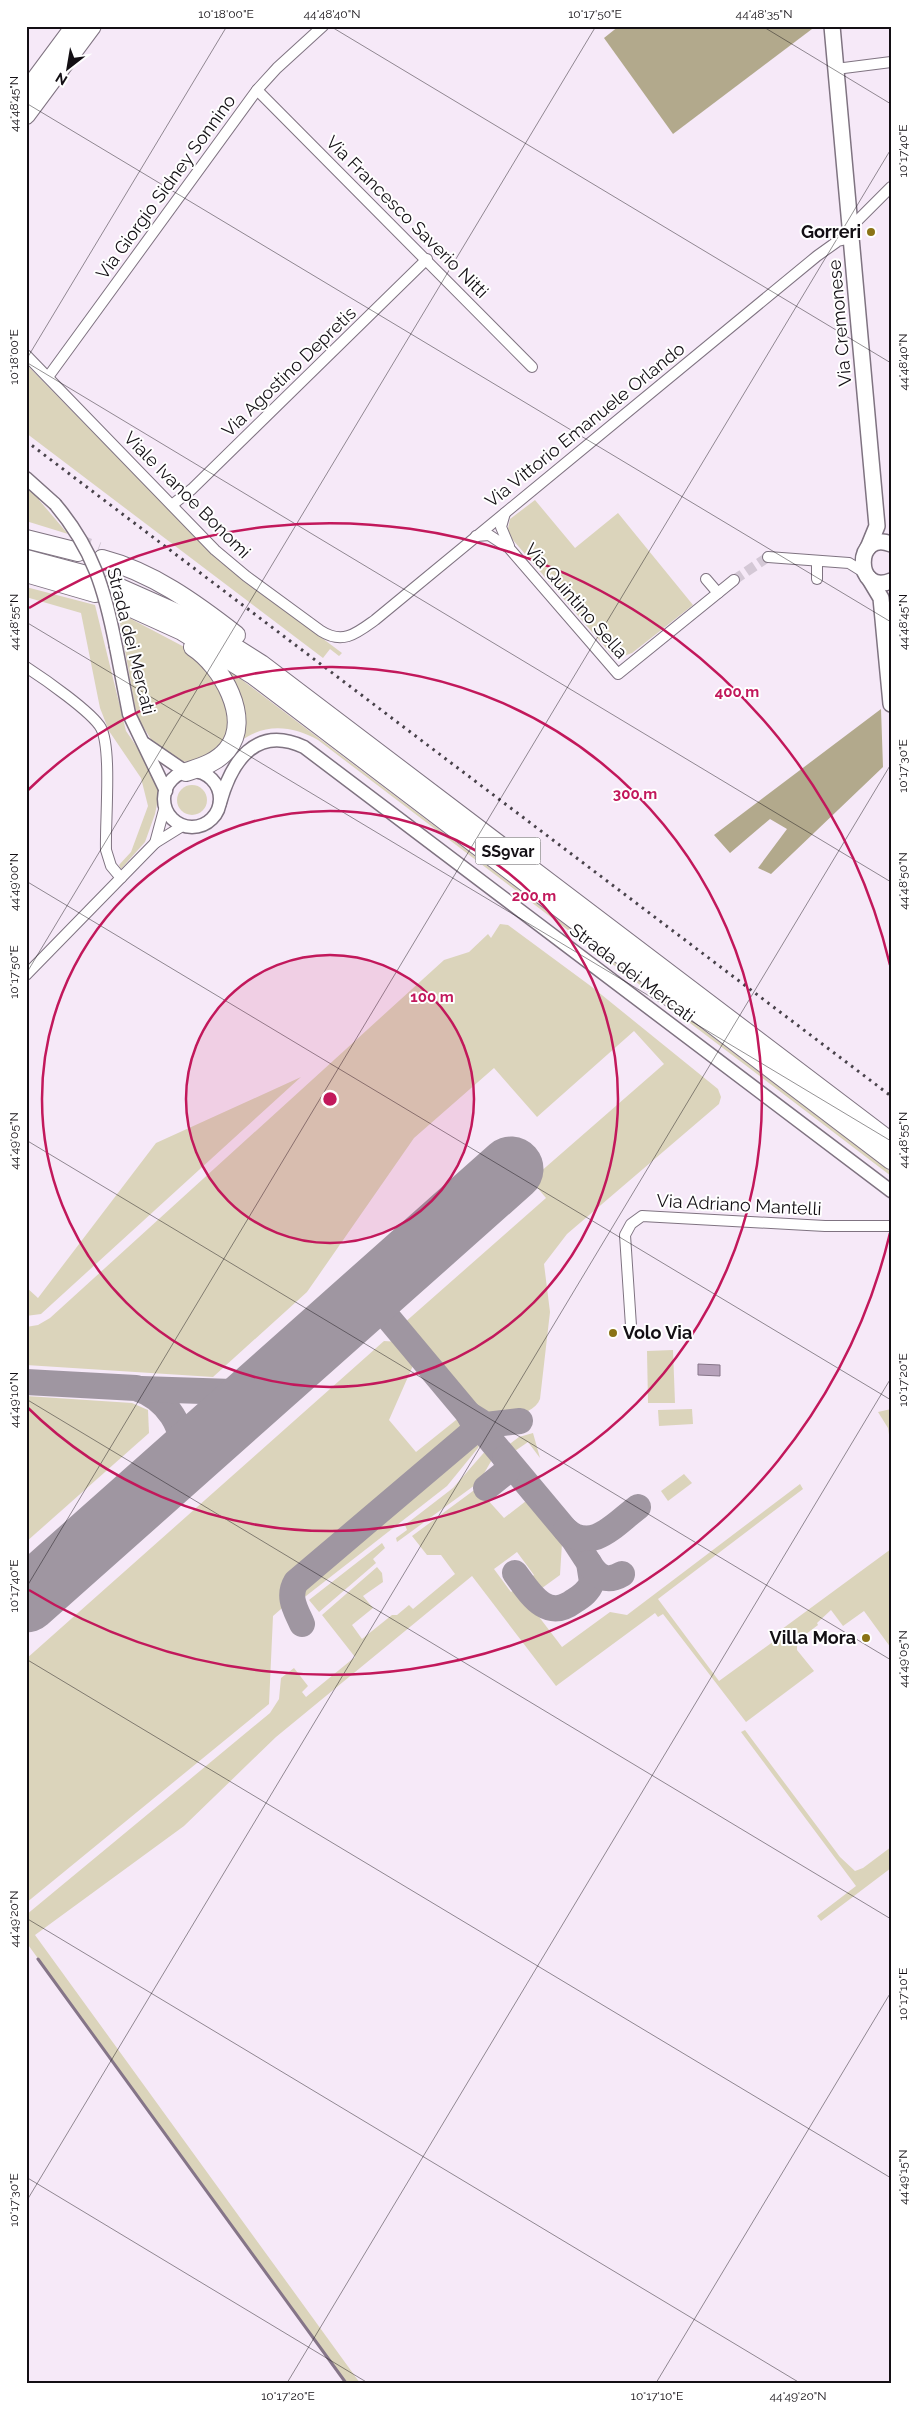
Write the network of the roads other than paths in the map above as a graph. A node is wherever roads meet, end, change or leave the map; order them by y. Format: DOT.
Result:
graph roads {
  1 [pos="75,26"];
  2 [pos="92,26"];
  3 [pos="323,26"];
  4 [pos="832,26"];
  5 [pos="891,62"];
  6 [pos="836,69"];
  7 [pos="257,90"];
  8 [pos="26,92"];
  9 [pos="26,115"];
  10 [pos="891,187"];
  11 [pos="850,233"];
  12 [pos="427,259"];
  13 [pos="26,354"];
  14 [pos="532,367"];
  15 [pos="48,377"];
  16 [pos="26,478"];
  17 [pos="172,506"];
  18 [pos="509,509"];
  19 [pos="26,526"];
  20 [pos="877,526"];
  21 [pos="474,538"];
  22 [pos="26,539"];
  23 [pos="891,544"];
  24 [pos="510,549"];
  25 [pos="866,550"];
  26 [pos="100,555"];
  27 [pos="768,558"];
  28 [pos="26,559"];
  29 [pos="817,561"];
  30 [pos="849,562"];
  31 [pos="26,573"];
  32 [pos="867,575"];
  33 [pos="90,576"];
  34 [pos="706,579"];
  35 [pos="817,579"];
  36 [pos="734,580"];
  37 [pos="891,581"];
  38 [pos="891,590"];
  39 [pos="114,592"];
  40 [pos="95,593"];
  41 [pos="718,593"];
  42 [pos="883,613"];
  43 [pos="340,638"];
  44 [pos="26,667"];
  45 [pos="889,670"];
  46 [pos="891,704"];
  47 [pos="333,718"];
  48 [pos="145,744"];
  49 [pos="191,771"];
  50 [pos="166,791"];
  51 [pos="220,803"];
  52 [pos="165,806"];
  53 [pos="184,825"];
  54 [pos="155,843"];
  55 [pos="121,878"];
  56 [pos="26,975"];
  57 [pos="891,1142"];
  58 [pos="891,1160"];
  59 [pos="891,1184"];
  60 [pos="891,1191"];
  61 [pos="891,1226"];
  62 [pos="631,1326"];
  1 -- 8 [label="highway"];
  2 -- 9 [label="highway"];
  3 -- 7 [label="street, Via Giorgio Sidney Sonnino"];
  4 -- 6 [label="main road, Via Cremonese"];
  5 -- 6 [label="street"];
  6 -- 11 [label="main road, Via Cremonese"];
  7 -- 12 [label="street, Via Francesco Saverio Nitti"];
  7 -- 15 [label="street, Via Giorgio Sidney Sonnino"];
  10 -- 11 [label="street"];
  11 -- 18 [label="street, Via Vittorio Emanuele Orlando"];
  11 -- 20 [label="main road, Via Cremonese"];
  12 -- 14 [label="street, Via Francesco Saverio Nitti"];
  12 -- 17 [label="street, Via Agostino Depretis"];
  13 -- 15 [label="street, Viale Ivanoe Bonomi"];
  15 -- 17 [label="street, Viale Ivanoe Bonomi"];
  16 -- 48 [label="street, Strada dei Mercati, bridge"];
  17 -- 43 [label="street, Viale Ivanoe Bonomi"];
  18 -- 21 [label="street, Via Vittorio Emanuele Orlando"];
  18 -- 24 [label="street, Via Quintino Sella"];
  19 -- 22 [label="highway"];
  20 -- 23 [label="main road"];
  20 -- 25 [label="main road"];
  21 -- 24 [label="street, Via Quintino Sella"];
  21 -- 43 [label="street, Via Vittorio Emanuele Orlando"];
  23 -- 25 [label="main road"];
  24 -- 41 [label="street, Via Quintino Sella"];
  25 -- 30 [label="street"];
  25 -- 32 [label="main road"];
  26 -- 47 [label="highway"];
  27 -- 29 [label="street"];
  28 -- 33 [label="highway"];
  29 -- 30 [label="street"];
  29 -- 35 [label="street"];
  30 -- 32 [label="street"];
  31 -- 40 [label="highway"];
  32 -- 37 [label="main road"];
  32 -- 42 [label="main road"];
  34 -- 41 [label="street"];
  36 -- 41 [label="street"];
  38 -- 42 [label="main road"];
  39 -- 47 [label="highway, SS9var"];
  39 -- 49 [label="highway"];
  39 -- 58 [label="highway, SS9var"];
  42 -- 45 [label="main road"];
  44 -- 55 [label="street"];
  45 -- 46 [label="main road"];
  47 -- 57 [label="highway, SS9var"];
  48 -- 49 [label="street, Strada dei Mercati"];
  48 -- 50 [label="street, Strada dei Mercati"];
  49 -- 50 [label="street, Strada dei Mercati"];
  49 -- 51 [label="street, Strada dei Mercati"];
  49 -- 59 [label="street, Strada dei Mercati"];
  50 -- 52 [label="street, Strada dei Mercati"];
  51 -- 53 [label="street, Strada dei Mercati"];
  51 -- 60 [label="street, Strada dei Mercati"];
  52 -- 53 [label="street"];
  52 -- 54 [label="street"];
  53 -- 54 [label="street"];
  54 -- 55 [label="street"];
  55 -- 56 [label="street"];
  61 -- 62 [label="street, Via Adriano Mantelli"];
}
